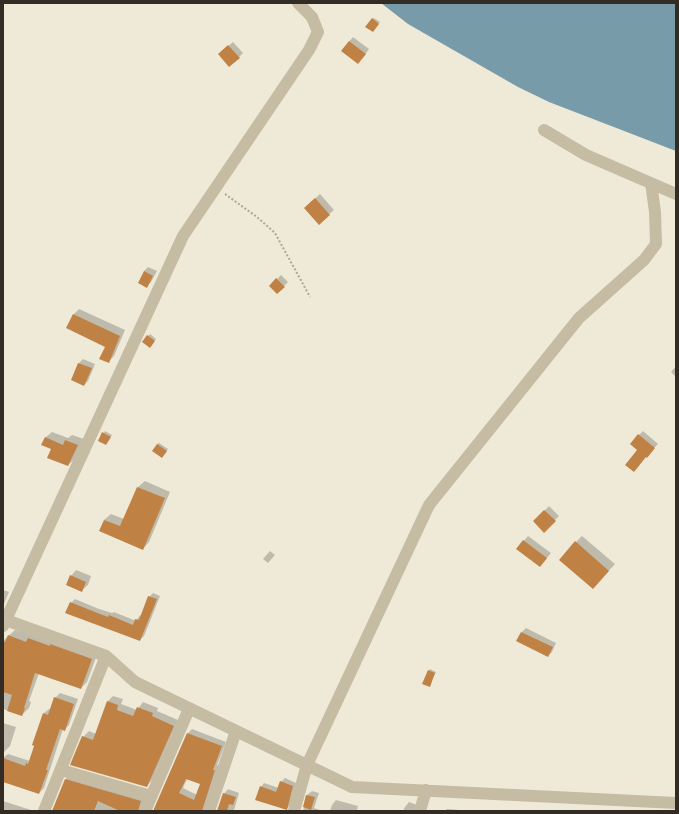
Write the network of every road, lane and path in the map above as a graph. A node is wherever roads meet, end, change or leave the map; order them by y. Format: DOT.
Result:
graph roads {
  1 [pos="298,3"];
  2 [pos="544,130"];
  3 [pos="651,183"];
  4 [pos="216,188"];
  5 [pos="676,194"];
  6 [pos="310,297"];
  7 [pos="4,622"];
  8 [pos="106,656"];
  9 [pos="189,709"];
  10 [pos="236,731"];
  11 [pos="307,765"];
  12 [pos="61,770"];
  13 [pos="426,790"];
  14 [pos="151,796"];
  15 [pos="676,802"];
  16 [pos="44,811"];
  17 [pos="145,811"];
  18 [pos="209,811"];
  19 [pos="294,811"];
  20 [pos="420,811"];
  1 -- 4 [label="street"];
  2 -- 3 [label="street"];
  3 -- 5 [label="street"];
  3 -- 11 [label="street"];
  4 -- 6 [label="path"];
  4 -- 7 [label="street"];
  7 -- 8 [label="street"];
  8 -- 9 [label="street"];
  8 -- 12 [label="street"];
  9 -- 10 [label="street"];
  9 -- 14 [label="street"];
  10 -- 11 [label="street"];
  10 -- 18 [label="street"];
  11 -- 13 [label="street"];
  11 -- 19 [label="street"];
  12 -- 14 [label="street"];
  12 -- 16 [label="street"];
  13 -- 15 [label="street"];
  13 -- 20 [label="street"];
  14 -- 17 [label="street"];
}
